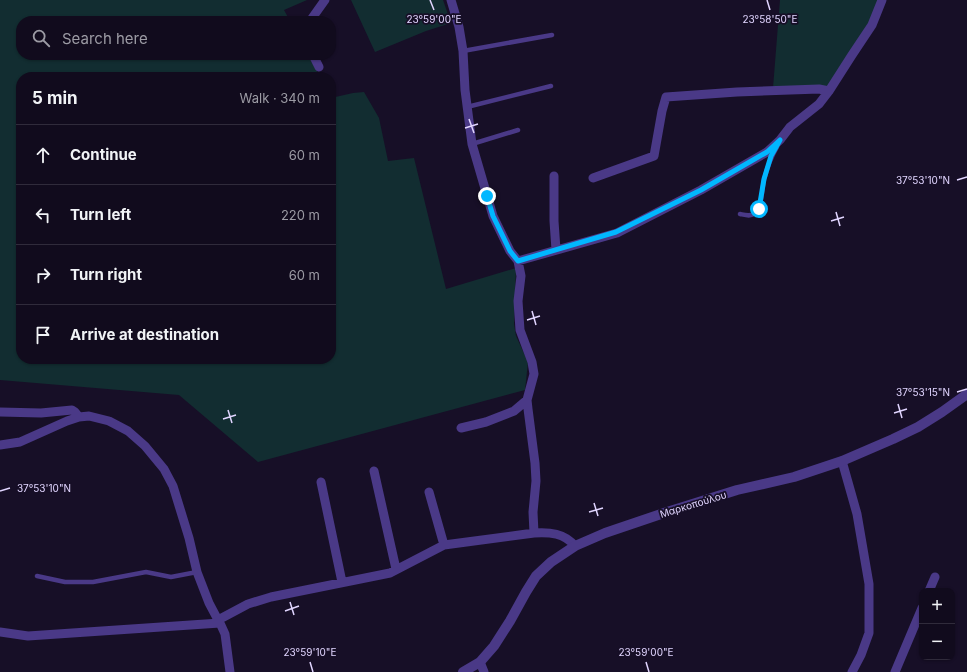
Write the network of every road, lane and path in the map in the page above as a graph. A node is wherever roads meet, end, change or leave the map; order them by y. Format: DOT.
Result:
graph roads {
  1 [pos="325,0"];
  2 [pos="451,0"];
  3 [pos="882,0"];
  4 [pos="314,16"];
  5 [pos="552,35"];
  6 [pos="463,51"];
  7 [pos="316,60"];
  8 [pos="319,67"];
  9 [pos="550,86"];
  10 [pos="829,91"];
  11 [pos="467,107"];
  12 [pos="518,130"];
  13 [pos="780,140"];
  14 [pos="472,144"];
  15 [pos="554,176"];
  16 [pos="593,178"];
  17 [pos="740,214"];
  18 [pos="556,250"];
  19 [pos="518,261"];
  20 [pos="967,394"];
  21 [pos="527,400"];
  22 [pos="0,412"];
  23 [pos="79,417"];
  24 [pos="461,428"];
  25 [pos="0,445"];
  26 [pos="842,461"];
  27 [pos="374,470"];
  28 [pos="321,482"];
  29 [pos="429,492"];
  30 [pos="534,533"];
  31 [pos="444,545"];
  32 [pos="574,546"];
  33 [pos="396,569"];
  34 [pos="198,572"];
  35 [pos="37,576"];
  36 [pos="935,577"];
  37 [pos="342,582"];
  38 [pos="930,588"];
  39 [pos="919,615"];
  40 [pos="219,622"];
  41 [pos="0,632"];
  42 [pos="482,667"];
  43 [pos="230,672"];
  44 [pos="463,672"];
  45 [pos="852,672"];
  46 [pos="895,672"];
  1 -- 4 [label="street"];
  2 -- 6 [label="street"];
  3 -- 10 [label="street"];
  5 -- 6 [label="lane"];
  6 -- 11 [label="street"];
  7 -- 8 [label="street"];
  9 -- 11 [label="lane"];
  10 -- 13 [label="street"];
  10 -- 16 [label="street"];
  11 -- 14 [label="street"];
  12 -- 14 [label="lane"];
  13 -- 17 [label="lane"];
  13 -- 18 [label="street"];
  14 -- 19 [label="street"];
  15 -- 18 [label="street"];
  18 -- 19 [label="street"];
  19 -- 21 [label="street"];
  20 -- 26 [label="street, Μαρκοπούλου"];
  21 -- 24 [label="street"];
  21 -- 30 [label="street"];
  22 -- 23 [label="street"];
  23 -- 25 [label="street"];
  23 -- 34 [label="street"];
  26 -- 32 [label="street, Μαρκοπούλου"];
  26 -- 45 [label="street"];
  27 -- 33 [label="street"];
  28 -- 37 [label="street"];
  29 -- 31 [label="street"];
  30 -- 31 [label="street"];
  30 -- 32 [label="street"];
  31 -- 33 [label="street"];
  32 -- 42 [label="street, Μαρκοπούλου"];
  33 -- 37 [label="street"];
  34 -- 35 [label="lane"];
  34 -- 40 [label="street"];
  36 -- 38 [label="street"];
  37 -- 40 [label="street"];
  39 -- 46 [label="street"];
  40 -- 41 [label="street"];
  40 -- 43 [label="street"];
  42 -- 44 [label="street, Μαρκοπούλου"];
}
